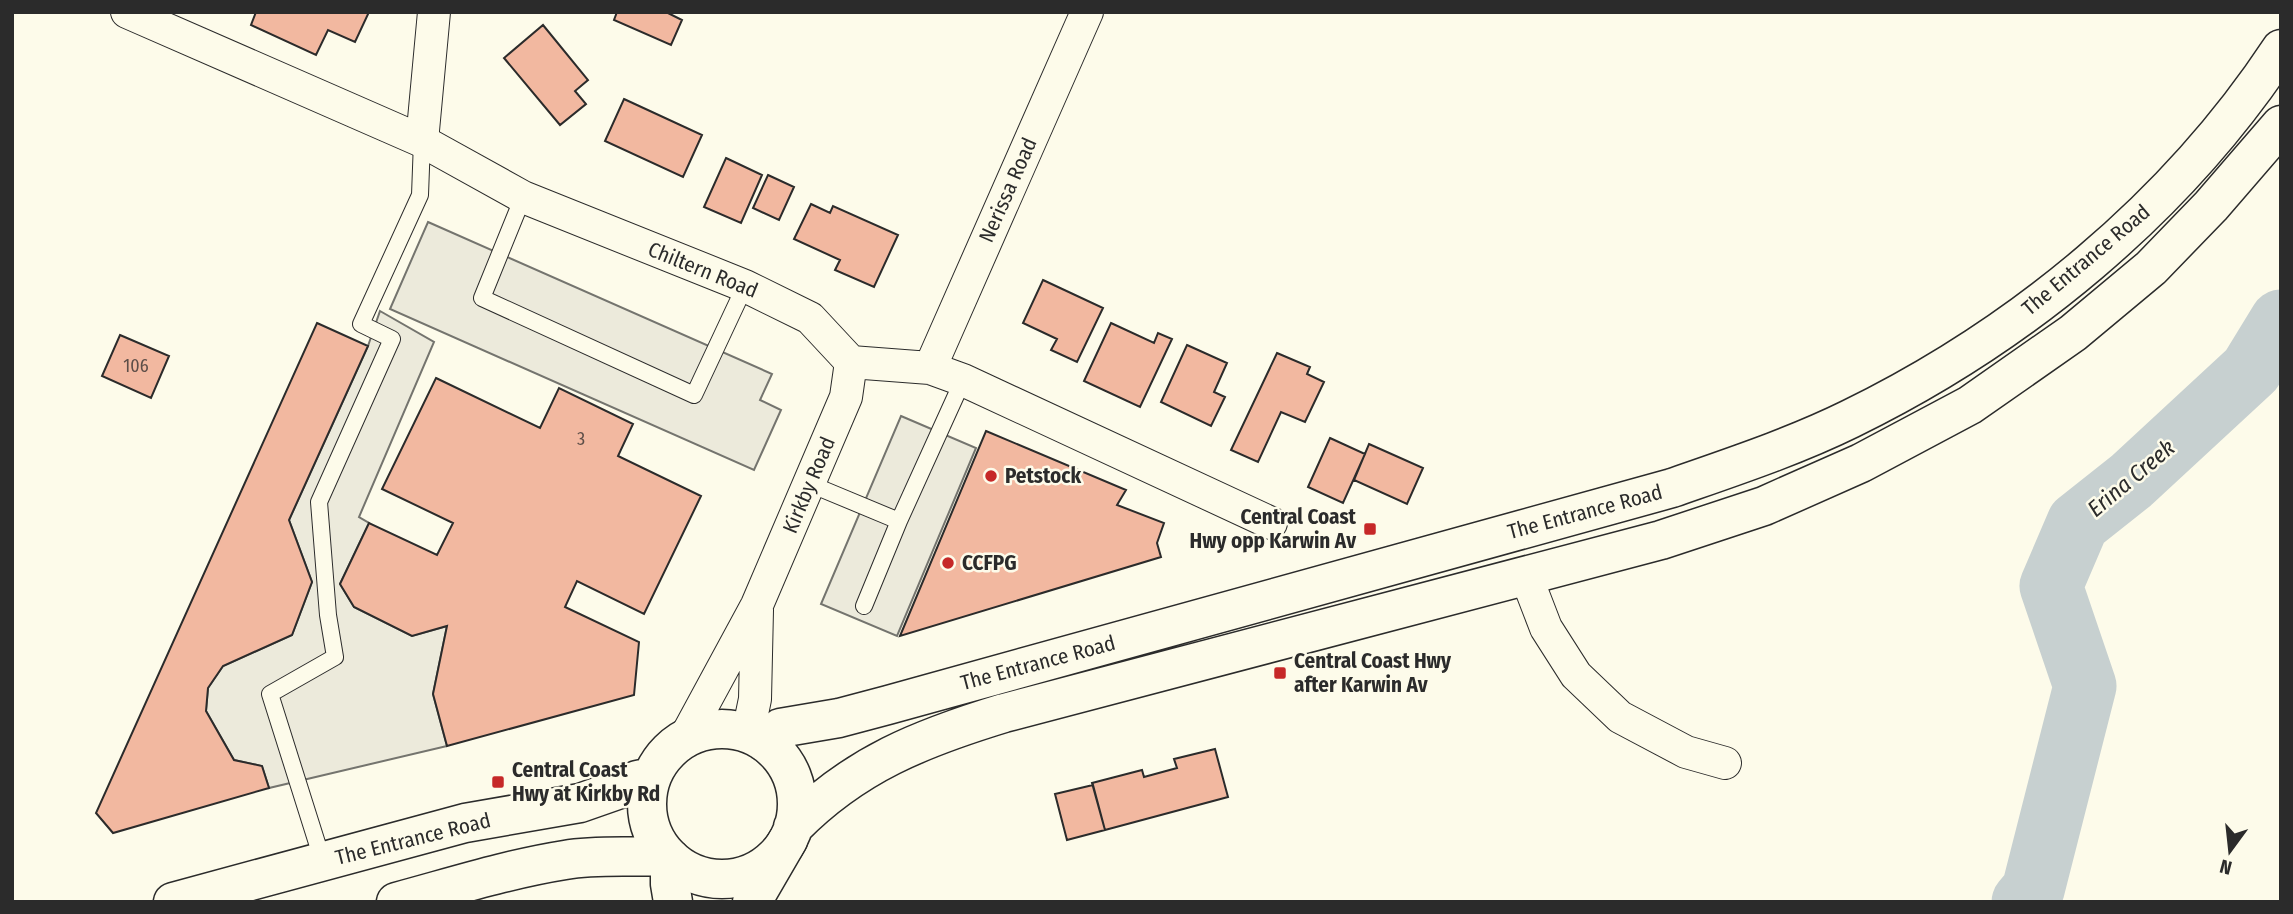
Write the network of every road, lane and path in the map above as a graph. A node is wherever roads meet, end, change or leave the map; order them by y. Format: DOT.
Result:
graph roads {
  1 [pos="127,12"];
  2 [pos="434,12"];
  3 [pos="1087,12"];
  4 [pos="2281,50"];
  5 [pos="2281,125"];
  6 [pos="422,141"];
  7 [pos="523,197"];
  8 [pos="745,286"];
  9 [pos="851,362"];
  10 [pos="930,368"];
  11 [pos="963,380"];
  12 [pos="810,484"];
  13 [pos="899,521"];
  14 [pos="1271,523"];
  15 [pos="1526,576"];
  16 [pos="757,605"];
  17 [pos="864,606"];
  18 [pos="685,738"];
  19 [pos="756,738"];
  20 [pos="1725,763"];
  21 [pos="651,777"];
  22 [pos="790,834"];
  23 [pos="669,857"];
  24 [pos="323,862"];
  25 [pos="173,902"];
  26 [pos="396,902"];
  27 [pos="673,902"];
  28 [pos="752,902"];
  1 -- 6 [label="street, Chiltern Road"];
  2 -- 6 [label="street"];
  3 -- 10 [label="street, Nerissa Road"];
  4 -- 19 [label="main road, The Entrance Road"];
  5 -- 15 [label="main road, The Entrance Road"];
  6 -- 7 [label="street, Chiltern Road"];
  6 -- 24 [label="lane"];
  7 -- 8 [label="street, Chiltern Road"];
  7 -- 8 [label="lane"];
  8 -- 9 [label="street, Chiltern Road"];
  9 -- 10 [label="street"];
  9 -- 12 [label="street, Kirkby Road"];
  10 -- 11 [label="street"];
  11 -- 13 [label="lane"];
  11 -- 14 [label="street"];
  12 -- 13 [label="lane"];
  12 -- 16 [label="street, Kirkby Road"];
  13 -- 17 [label="lane"];
  15 -- 20 [label="street"];
  15 -- 22 [label="main road, The Entrance Road"];
  16 -- 18 [label="street, Kirkby Road"];
  16 -- 19 [label="street, Kirkby Road"];
  18 -- 19 [label="main road"];
  18 -- 21 [label="main road"];
  19 -- 22 [label="main road"];
  21 -- 23 [label="main road"];
  21 -- 24 [label="main road, The Entrance Road"];
  22 -- 23 [label="main road"];
  22 -- 28 [label="main road"];
  23 -- 26 [label="main road"];
  23 -- 27 [label="main road"];
  24 -- 25 [label="main road, The Entrance Road"];
}
